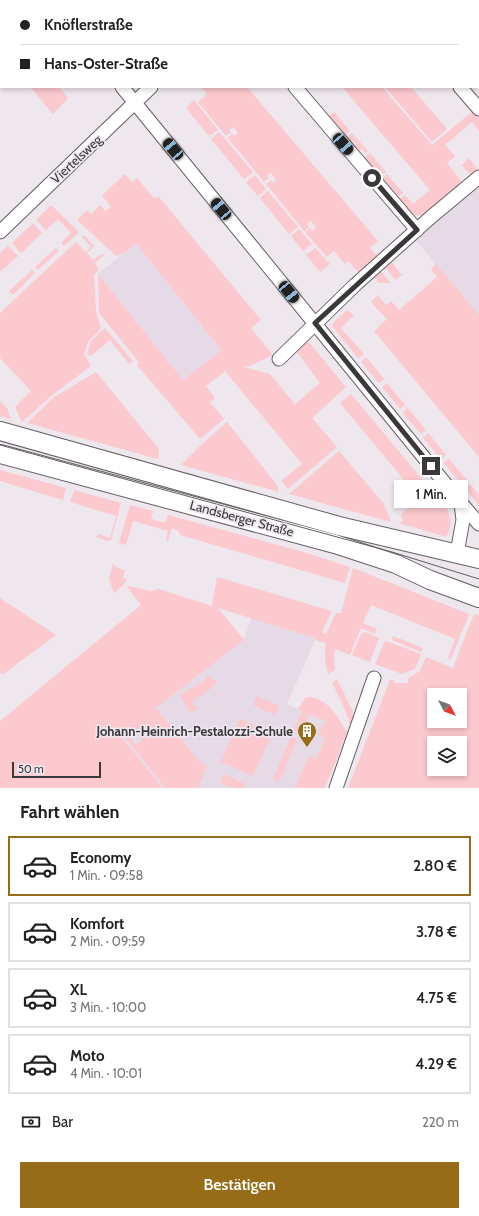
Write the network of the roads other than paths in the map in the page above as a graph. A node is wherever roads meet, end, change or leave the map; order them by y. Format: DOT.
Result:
graph roads {
  1 [pos="123,88"];
  2 [pos="150,88"];
  3 [pos="296,88"];
  4 [pos="461,88"];
  5 [pos="135,103"];
  6 [pos="479,109"];
  7 [pos="479,177"];
  8 [pos="417,230"];
  9 [pos="0,231"];
  10 [pos="315,323"];
  11 [pos="279,359"];
  12 [pos="0,431"];
  13 [pos="0,454"];
  14 [pos="461,503"];
  15 [pos="479,524"];
  16 [pos="457,553"];
  17 [pos="479,559"];
  18 [pos="479,598"];
  19 [pos="374,678"];
  20 [pos="336,788"];
  1 -- 5 [label="street"];
  2 -- 5 [label="street, Viertelsweg"];
  3 -- 8 [label="street"];
  4 -- 6 [label="street"];
  5 -- 9 [label="street, Viertelsweg"];
  5 -- 10 [label="street"];
  7 -- 8 [label="street"];
  8 -- 10 [label="street"];
  10 -- 11 [label="street"];
  10 -- 14 [label="street"];
  12 -- 16 [label="main road, Landsberger Straße"];
  13 -- 18 [label="main road, Landsberger Straße"];
  14 -- 15 [label="street"];
  14 -- 16 [label="street"];
  16 -- 17 [label="main road, Landsberger Straße"];
  19 -- 20 [label="street"];
}
